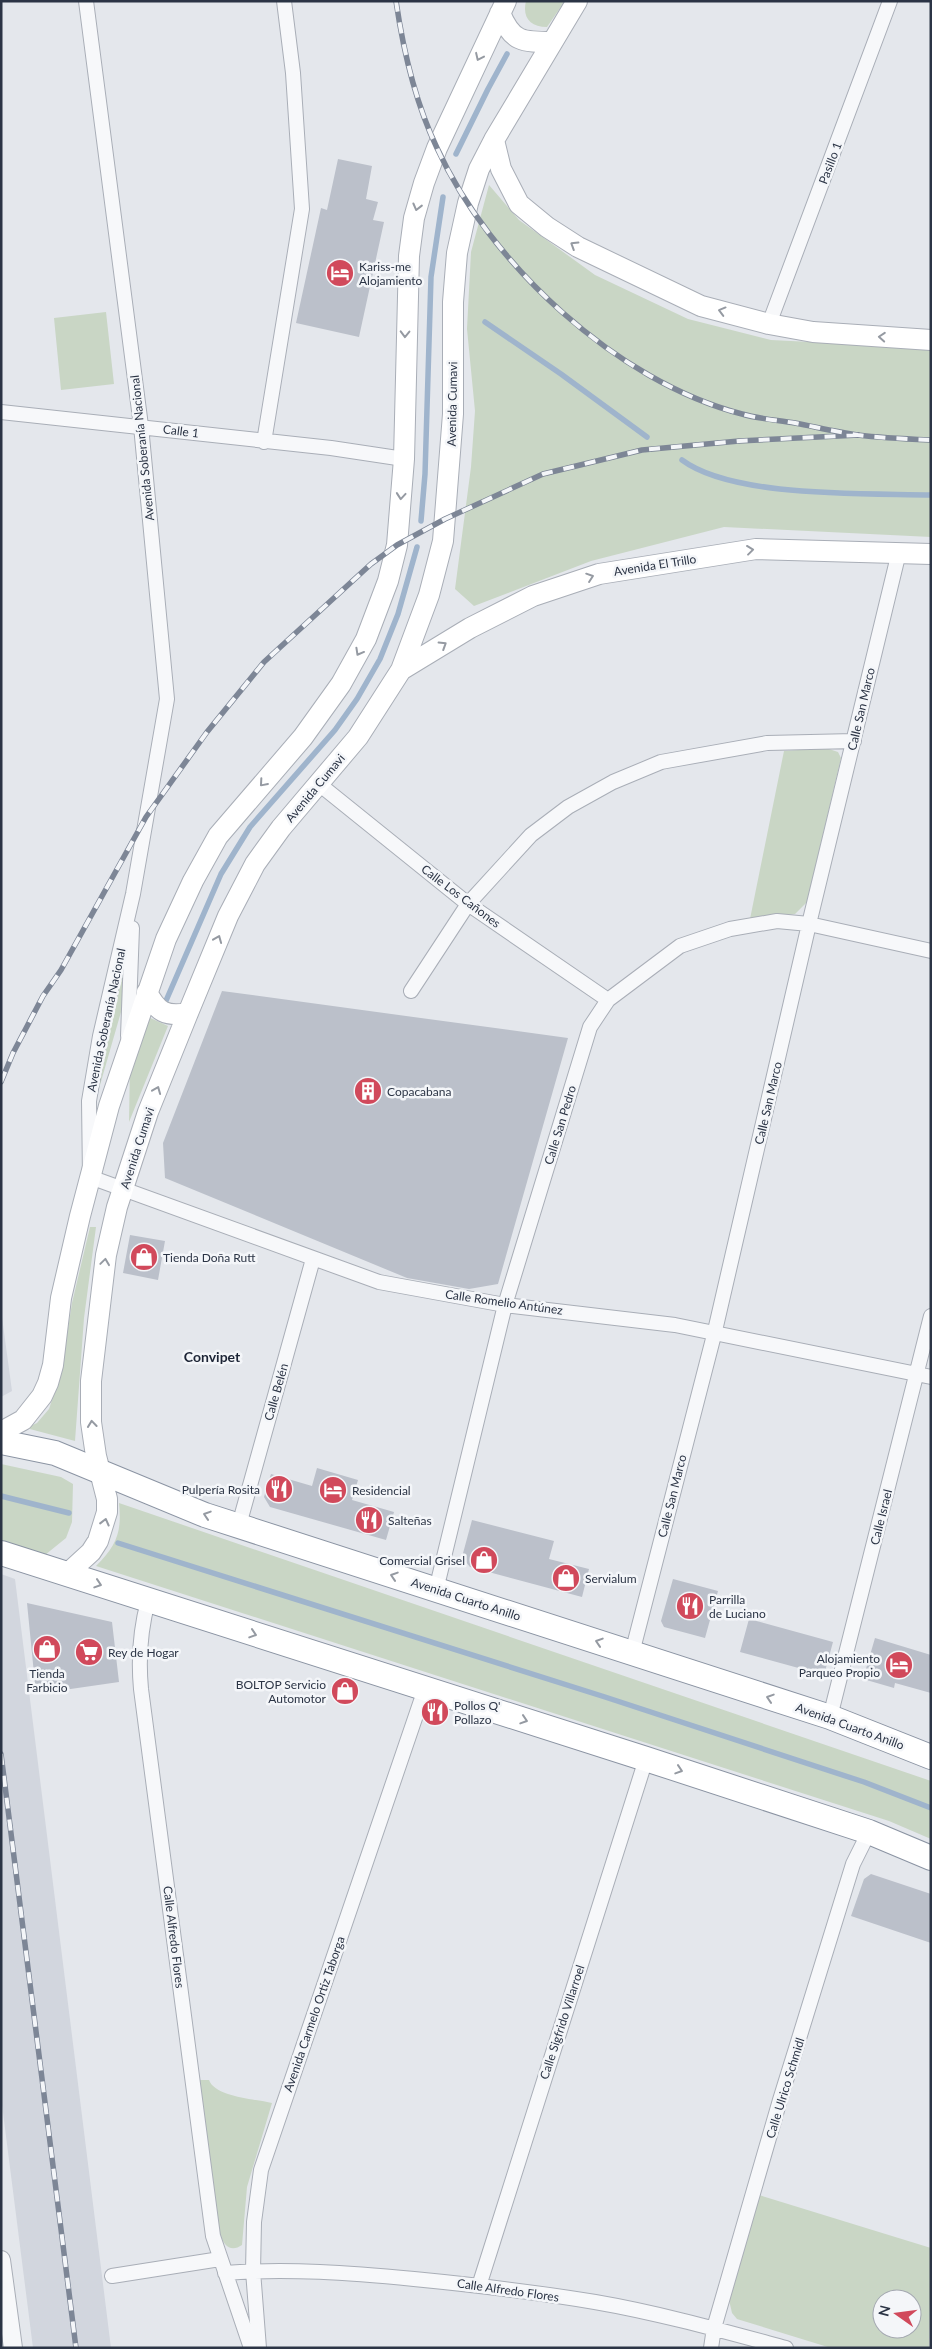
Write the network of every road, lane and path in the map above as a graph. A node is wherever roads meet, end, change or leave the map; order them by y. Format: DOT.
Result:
graph roads {
  1 [pos="86,1"];
  2 [pos="284,1"];
  3 [pos="576,1"];
  4 [pos="890,1"];
  5 [pos="500,5"];
  6 [pos="552,42"];
  7 [pos="494,140"];
  8 [pos="769,324"];
  9 [pos="931,340"];
  10 [pos="1,412"];
  11 [pos="141,426"];
  12 [pos="264,442"];
  13 [pos="404,458"];
  14 [pos="899,552"];
  15 [pos="931,554"];
  16 [pos="402,670"];
  17 [pos="854,741"];
  18 [pos="319,784"];
  19 [pos="133,894"];
  20 [pos="468,904"];
  21 [pos="809,924"];
  22 [pos="931,951"];
  23 [pos="411,991"];
  24 [pos="147,992"];
  25 [pos="608,1000"];
  26 [pos="188,1013"];
  27 [pos="128,1047"];
  28 [pos="90,1177"];
  29 [pos="124,1188"];
  30 [pos="313,1259"];
  31 [pos="505,1304"];
  32 [pos="931,1316"];
  33 [pos="714,1335"];
  34 [pos="924,1375"];
  35 [pos="1,1432"];
  36 [pos="1,1442"];
  37 [pos="100,1472"];
  38 [pos="239,1525"];
  39 [pos="1,1554"];
  40 [pos="67,1574"];
  41 [pos="436,1590"];
  42 [pos="148,1600"];
  43 [pos="632,1653"];
  44 [pos="425,1689"];
  45 [pos="830,1717"];
  46 [pos="931,1757"];
  47 [pos="646,1759"];
  48 [pos="870,1832"];
  49 [pos="931,1858"];
  50 [pos="220,2259"];
  51 [pos="1,2260"];
  52 [pos="253,2271"];
  53 [pos="225,2273"];
  54 [pos="112,2276"];
  55 [pos="479,2286"];
  56 [pos="714,2328"];
  57 [pos="6,2330"];
  58 [pos="13,2348"];
  59 [pos="251,2348"];
  60 [pos="260,2348"];
  61 [pos="711,2348"];
  62 [pos="786,2348"];
  1 -- 11 [label="street, Avenida Soberanía Nacional"];
  2 -- 12 [label="street"];
  3 -- 6 [label="main road, Avenida Cumavi"];
  4 -- 8 [label="street, Pasillo 1"];
  5 -- 6 [label="main road"];
  5 -- 13 [label="main road, one-way"];
  6 -- 7 [label="main road, Avenida Cumavi"];
  8 -- 7 [label="main road, one-way"];
  7 -- 16 [label="main road, Avenida Cumavi"];
  9 -- 8 [label="main road, one-way"];
  10 -- 11 [label="street, Calle 1"];
  11 -- 12 [label="street, Calle 1"];
  11 -- 19 [label="street, Avenida Soberanía Nacional"];
  12 -- 13 [label="street, Calle 1"];
  13 -- 24 [label="main road, one-way"];
  14 -- 15 [label="main road, Avenida El Trillo"];
  16 -- 14 [label="main road, Avenida El Trillo, one-way"];
  14 -- 17 [label="street, Calle San Marco"];
  16 -- 18 [label="main road, Avenida Cumavi"];
  17 -- 20 [label="street"];
  17 -- 21 [label="street, Calle San Marco"];
  18 -- 20 [label="street, Calle Los Cañones"];
  26 -- 18 [label="main road, Avenida Cumavi, one-way"];
  19 -- 27 [label="street, Avenida Soberanía Nacional"];
  19 -- 28 [label="street, Avenida Soberanía Nacional"];
  20 -- 23 [label="street"];
  20 -- 25 [label="street, Calle Los Cañones"];
  21 -- 22 [label="street, Calle San Pedro"];
  21 -- 25 [label="street, Calle San Pedro"];
  21 -- 33 [label="street, Calle San Marco"];
  24 -- 26 [label="main road"];
  24 -- 27 [label="main road"];
  25 -- 31 [label="street, Calle San Pedro"];
  29 -- 26 [label="main road, Avenida Cumavi, one-way"];
  27 -- 28 [label="main road"];
  28 -- 29 [label="street, Calle Romelio Antúnez"];
  28 -- 35 [label="main road"];
  29 -- 30 [label="street, Calle Romelio Antúnez"];
  37 -- 29 [label="main road, Avenida Cumavi, one-way"];
  30 -- 31 [label="street, Calle Romelio Antúnez"];
  30 -- 38 [label="street, Calle Belén"];
  31 -- 33 [label="street, Calle Romelio Antúnez"];
  31 -- 41 [label="street, Calle San Pedro"];
  32 -- 34 [label="street, Calle Israel"];
  33 -- 34 [label="street, Calle Romelio Antúnez"];
  33 -- 43 [label="street, Calle San Marco"];
  34 -- 45 [label="street, Calle Israel"];
  36 -- 37 [label="highway, Avenida Cuarto Anillo"];
  38 -- 37 [label="highway, Avenida Cuarto Anillo, one-way"];
  40 -- 37 [label="main road, Avenida Cumavi, one-way"];
  41 -- 38 [label="highway, Avenida Cuarto Anillo, one-way"];
  39 -- 40 [label="highway"];
  40 -- 42 [label="highway, one-way"];
  43 -- 41 [label="highway, Avenida Cuarto Anillo, one-way"];
  42 -- 44 [label="highway, one-way"];
  42 -- 50 [label="street, Calle Alfredo Flores"];
  45 -- 43 [label="highway, Avenida Cuarto Anillo, one-way"];
  44 -- 47 [label="highway, one-way"];
  44 -- 52 [label="street, Avenida Carmelo Ortiz Taborga"];
  45 -- 46 [label="highway, Avenida Cuarto Anillo"];
  47 -- 48 [label="highway, one-way"];
  47 -- 55 [label="street, Calle Sigfrido Villarroel"];
  48 -- 49 [label="highway"];
  48 -- 56 [label="street, Calle Ulrico Schmidl"];
  50 -- 53 [label="street, Calle Alfredo Flores"];
  50 -- 54 [label="street"];
  51 -- 57 [label="street"];
  52 -- 53 [label="street, Calle Alfredo Flores"];
  52 -- 55 [label="street, Calle Alfredo Flores"];
  52 -- 60 [label="street, Avenida Carmelo Ortiz Taborga"];
  53 -- 59 [label="street, Calle Alfredo Flores"];
  55 -- 56 [label="street, Calle Alfredo Flores"];
  56 -- 61 [label="street, Calle Ulrico Schmidl"];
  56 -- 62 [label="street, Calle Alfredo Flores"];
  57 -- 58 [label="street"];
}
